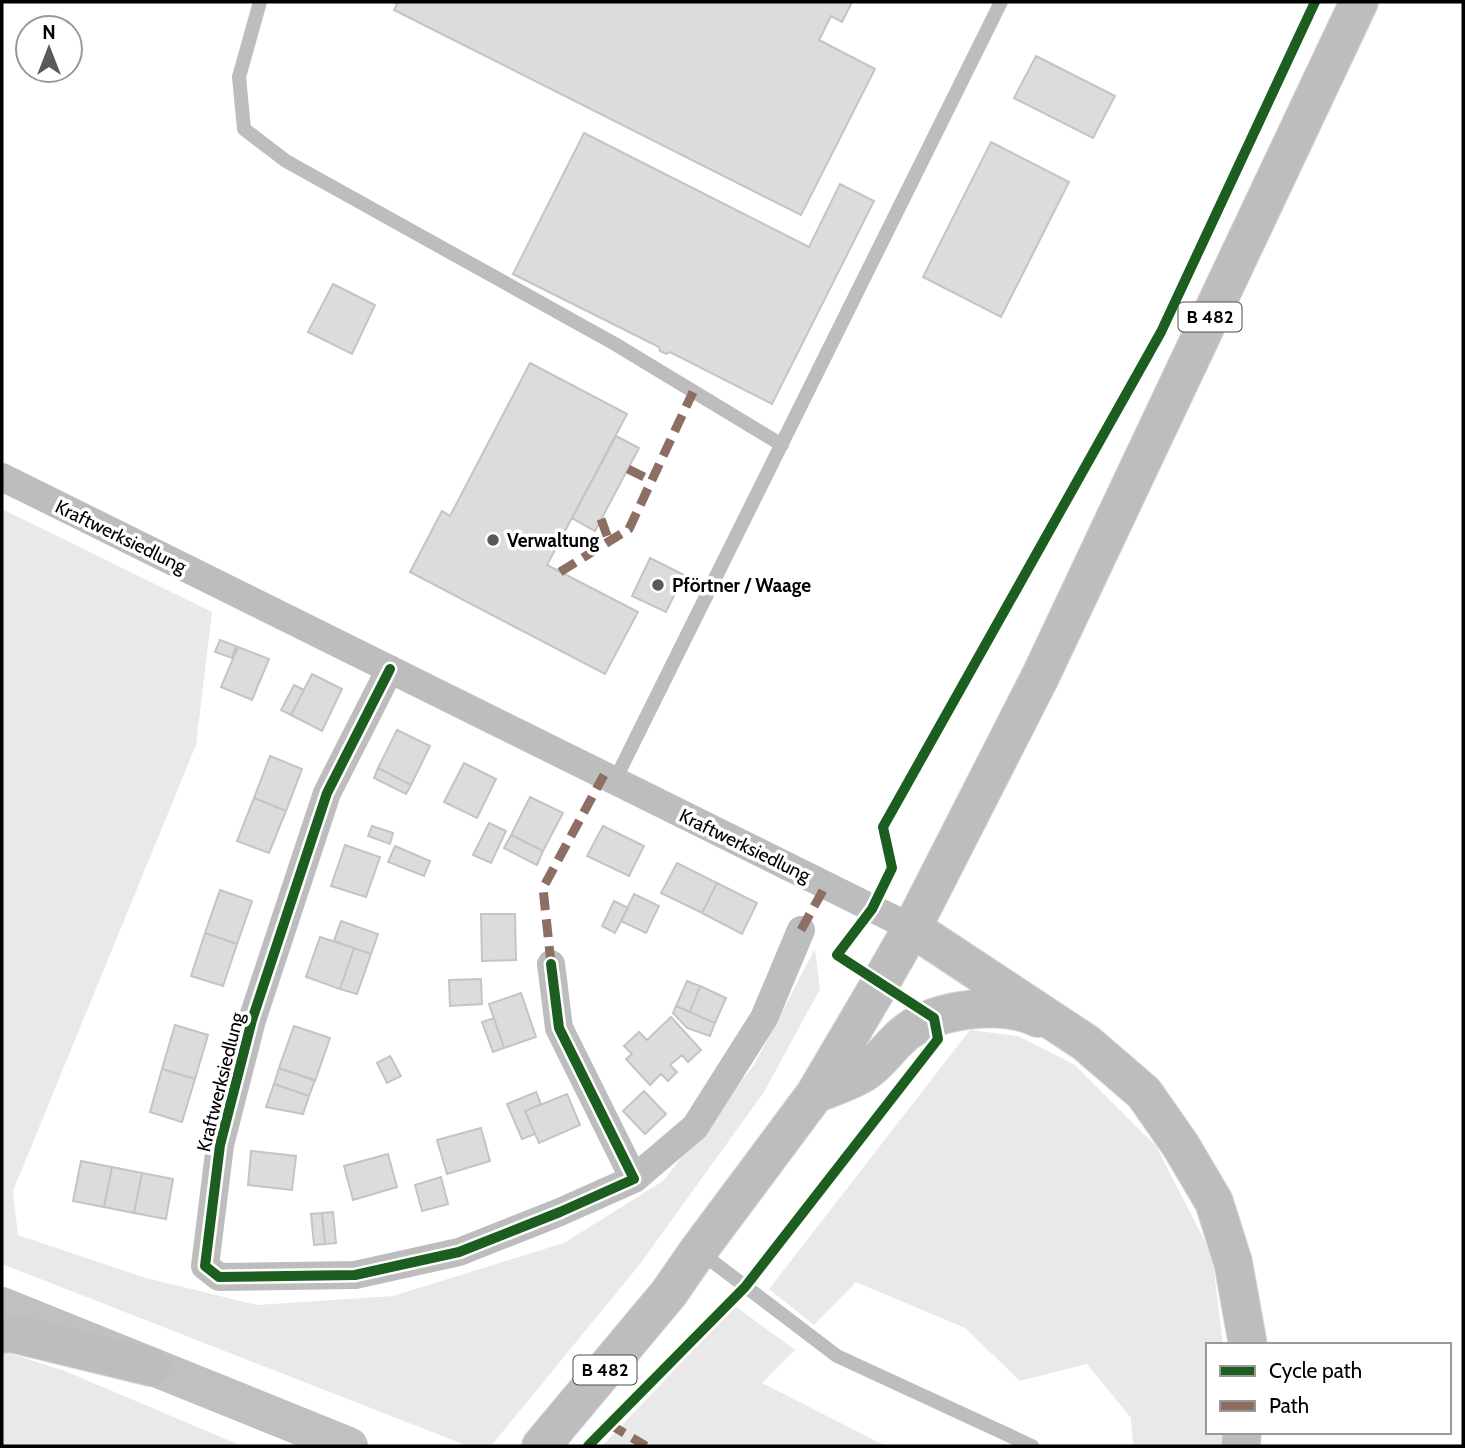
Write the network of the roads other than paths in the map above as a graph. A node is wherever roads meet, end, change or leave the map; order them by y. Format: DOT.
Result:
graph roads {
  1 [pos="260,2"];
  2 [pos="1001,2"];
  3 [pos="1359,2"];
  4 [pos="782,445"];
  5 [pos="2,477"];
  6 [pos="390,669"];
  7 [pos="615,780"];
  8 [pos="912,928"];
  9 [pos="801,930"];
  10 [pos="551,964"];
  11 [pos="1086,1043"];
  12 [pos="815,1094"];
  13 [pos="634,1179"];
  14 [pos="698,1251"];
  15 [pos="2,1306"];
  16 [pos="2,1334"];
  17 [pos="1248,1343"];
  18 [pos="150,1367"];
  19 [pos="349,1446"];
  20 [pos="541,1446"];
  21 [pos="1032,1446"];
  1 -- 4 [label="lane"];
  2 -- 4 [label="lane"];
  3 -- 8 [label="main road, B 482"];
  4 -- 7 [label="lane"];
  5 -- 6 [label="street, Kraftwerksiedlung"];
  6 -- 7 [label="street, Kraftwerksiedlung"];
  6 -- 13 [label="street, Kraftwerksiedlung"];
  7 -- 8 [label="street, Kraftwerksiedlung"];
  8 -- 11 [label="main road"];
  8 -- 12 [label="main road, B 482"];
  9 -- 13 [label="street, Kraftwerksiedlung"];
  10 -- 13 [label="street"];
  11 -- 12 [label="main road"];
  11 -- 17 [label="main road"];
  12 -- 14 [label="main road, B 482"];
  14 -- 20 [label="main road, B 482"];
  14 -- 21 [label="lane"];
  15 -- 18 [label="main road"];
  16 -- 18 [label="main road"];
  18 -- 19 [label="main road"];
}
